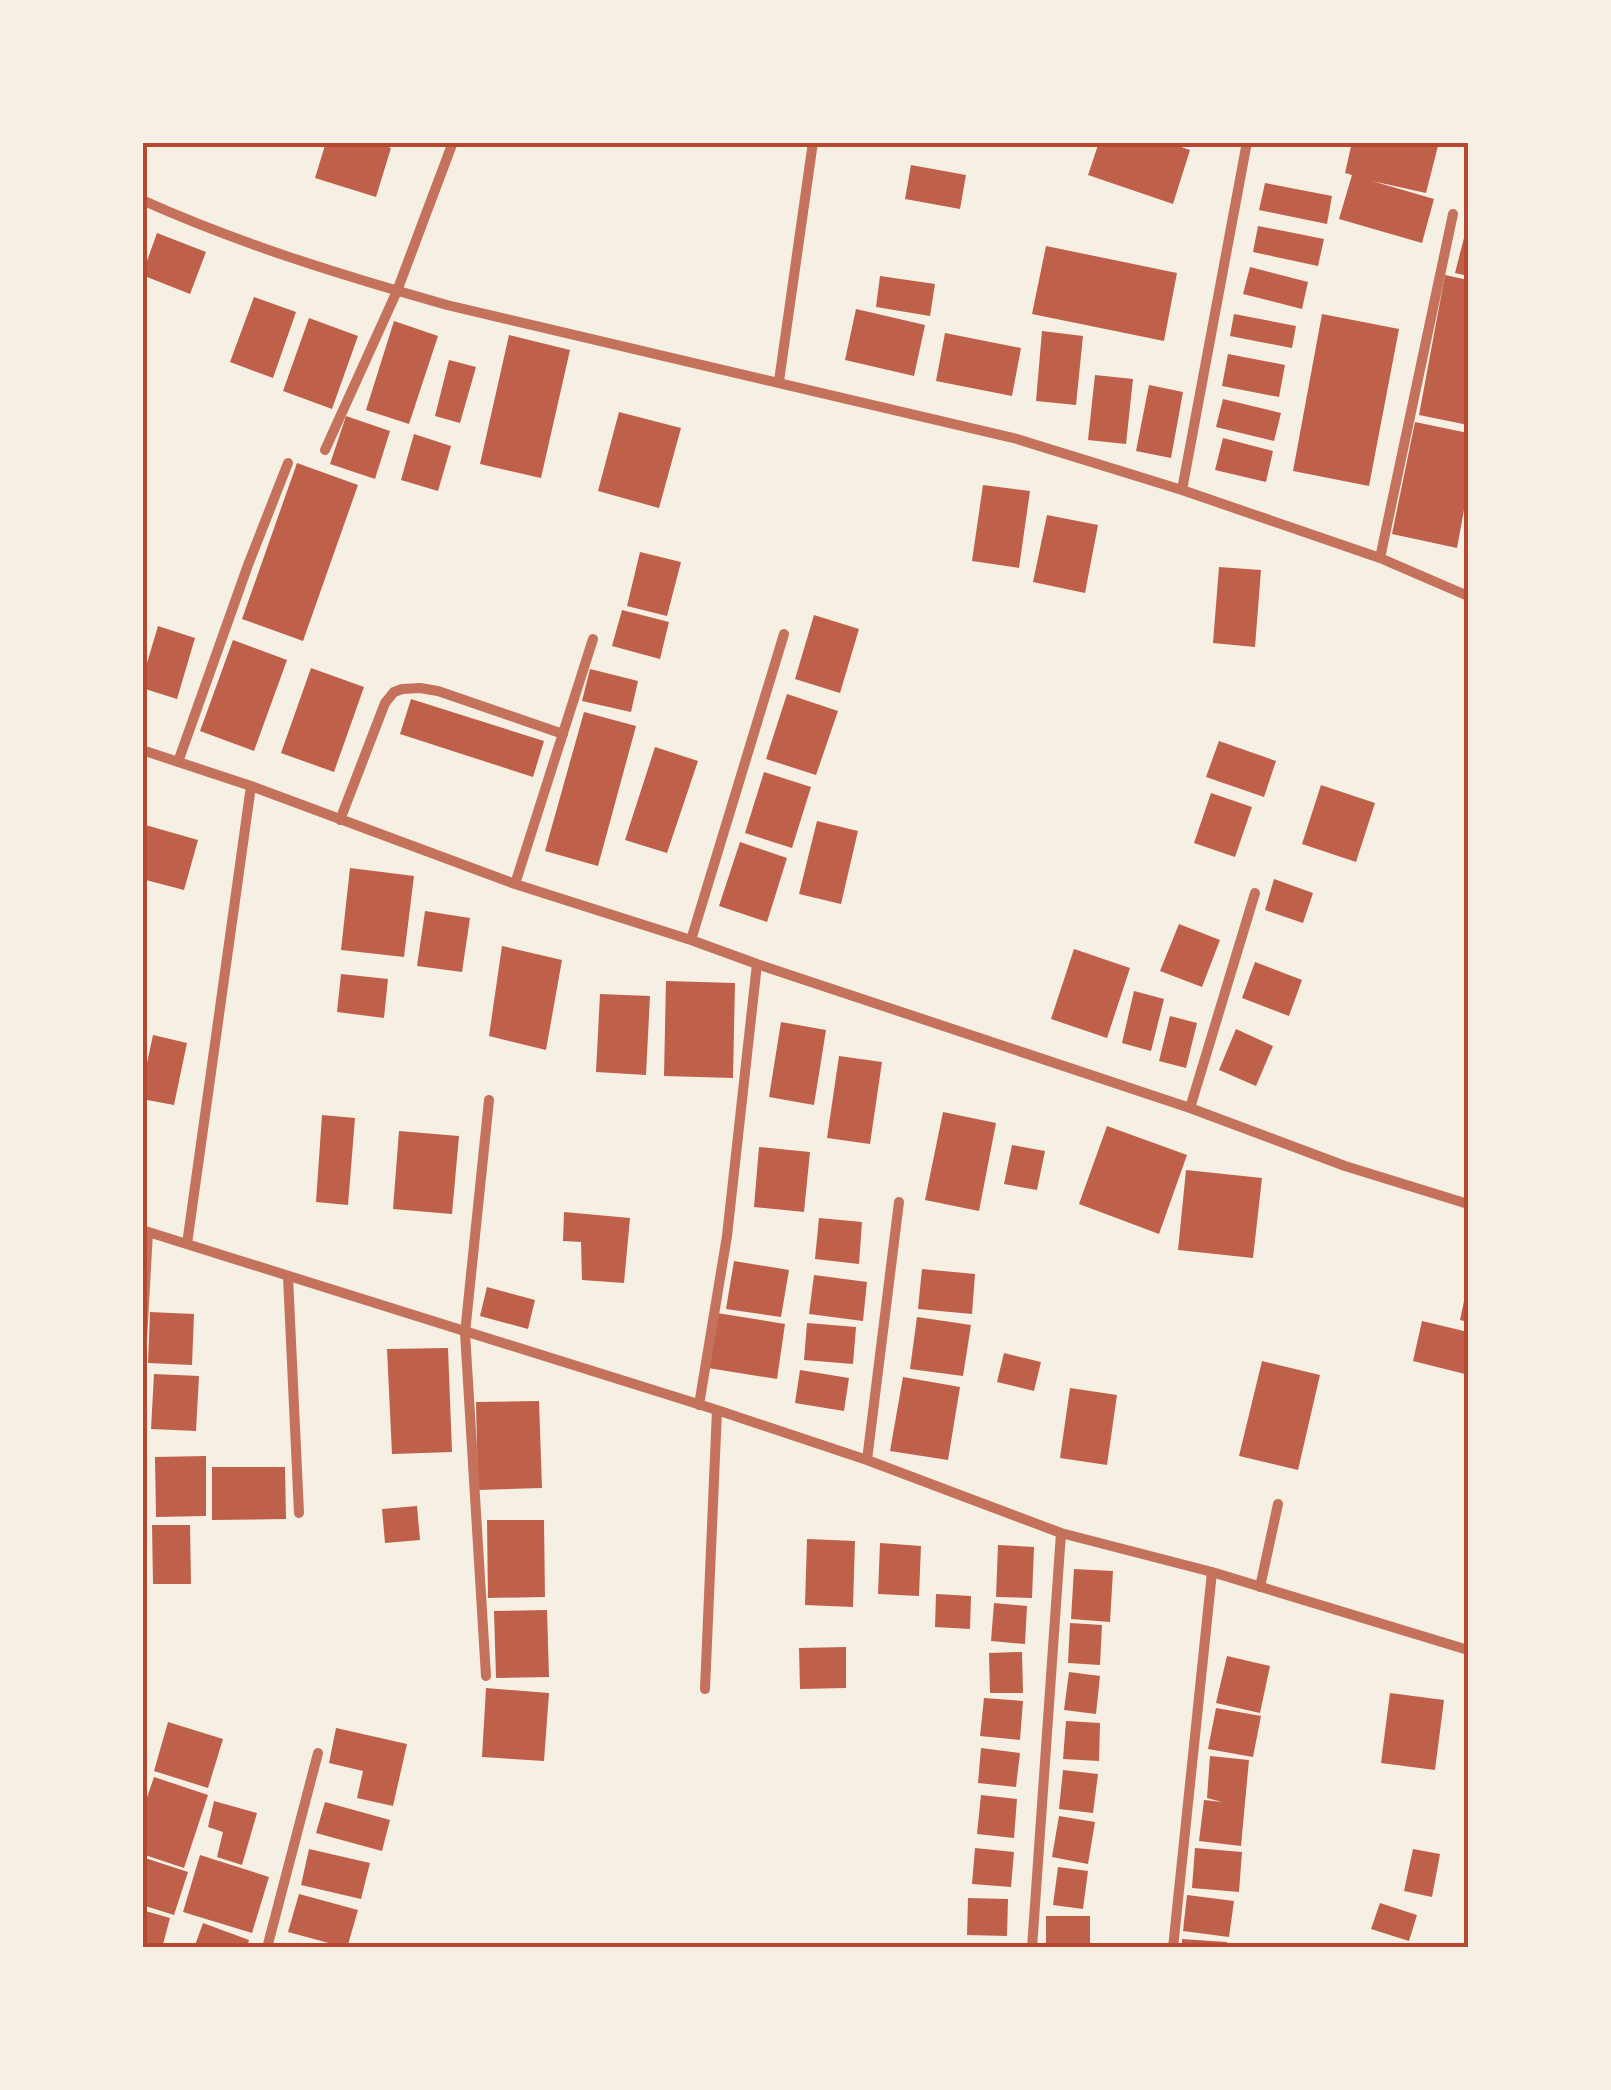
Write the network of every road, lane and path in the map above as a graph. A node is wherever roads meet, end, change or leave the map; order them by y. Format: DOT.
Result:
graph roads {
  1 [pos="454,142"];
  2 [pos="813,142"];
  3 [pos="1248,142"];
  4 [pos="142,200"];
  5 [pos="1453,214"];
  6 [pos="397,291"];
  7 [pos="779,381"];
  8 [pos="326,450"];
  9 [pos="288,463"];
  10 [pos="1182,490"];
  11 [pos="1380,558"];
  12 [pos="1468,596"];
  13 [pos="784,634"];
  14 [pos="593,639"];
  15 [pos="563,734"];
  16 [pos="142,750"];
  17 [pos="178,762"];
  18 [pos="251,786"];
  19 [pos="340,820"];
  20 [pos="515,884"];
  21 [pos="1254,893"];
  22 [pos="691,940"];
  23 [pos="757,964"];
  24 [pos="489,1100"];
  25 [pos="1190,1108"];
  26 [pos="899,1202"];
  27 [pos="1468,1204"];
  28 [pos="145,1231"];
  29 [pos="187,1244"];
  30 [pos="288,1276"];
  31 [pos="465,1333"];
  32 [pos="142,1340"];
  33 [pos="699,1405"];
  34 [pos="716,1410"];
  35 [pos="867,1460"];
  36 [pos="1278,1504"];
  37 [pos="300,1512"];
  38 [pos="1061,1534"];
  39 [pos="1212,1572"];
  40 [pos="1260,1587"];
  41 [pos="1468,1650"];
  42 [pos="486,1676"];
  43 [pos="705,1690"];
  44 [pos="318,1753"];
  45 [pos="267,1948"];
  46 [pos="1032,1948"];
  47 [pos="1174,1948"];
  1 -- 6 [label="street"];
  2 -- 7 [label="street"];
  3 -- 10 [label="street"];
  4 -- 6 [label="street"];
  5 -- 11 [label="street"];
  6 -- 7 [label="street"];
  6 -- 8 [label="street"];
  7 -- 10 [label="street"];
  9 -- 17 [label="street"];
  10 -- 11 [label="street"];
  11 -- 12 [label="street"];
  13 -- 22 [label="street"];
  14 -- 15 [label="street"];
  15 -- 19 [label="street"];
  15 -- 20 [label="street"];
  16 -- 17 [label="street"];
  17 -- 18 [label="street"];
  18 -- 19 [label="street"];
  18 -- 29 [label="street"];
  19 -- 20 [label="street"];
  20 -- 22 [label="street"];
  21 -- 25 [label="street"];
  22 -- 23 [label="street"];
  23 -- 25 [label="street"];
  23 -- 33 [label="street"];
  24 -- 31 [label="street"];
  25 -- 27 [label="street"];
  26 -- 35 [label="street"];
  28 -- 29 [label="street"];
  28 -- 32 [label="street"];
  29 -- 30 [label="street"];
  30 -- 31 [label="street"];
  30 -- 37 [label="street"];
  31 -- 33 [label="street"];
  31 -- 42 [label="street"];
  33 -- 34 [label="street"];
  34 -- 35 [label="street"];
  34 -- 43 [label="street"];
  35 -- 38 [label="street"];
  36 -- 40 [label="street"];
  38 -- 39 [label="street"];
  38 -- 46 [label="street"];
  39 -- 40 [label="street"];
  39 -- 47 [label="street"];
  40 -- 41 [label="street"];
  44 -- 45 [label="street"];
}
